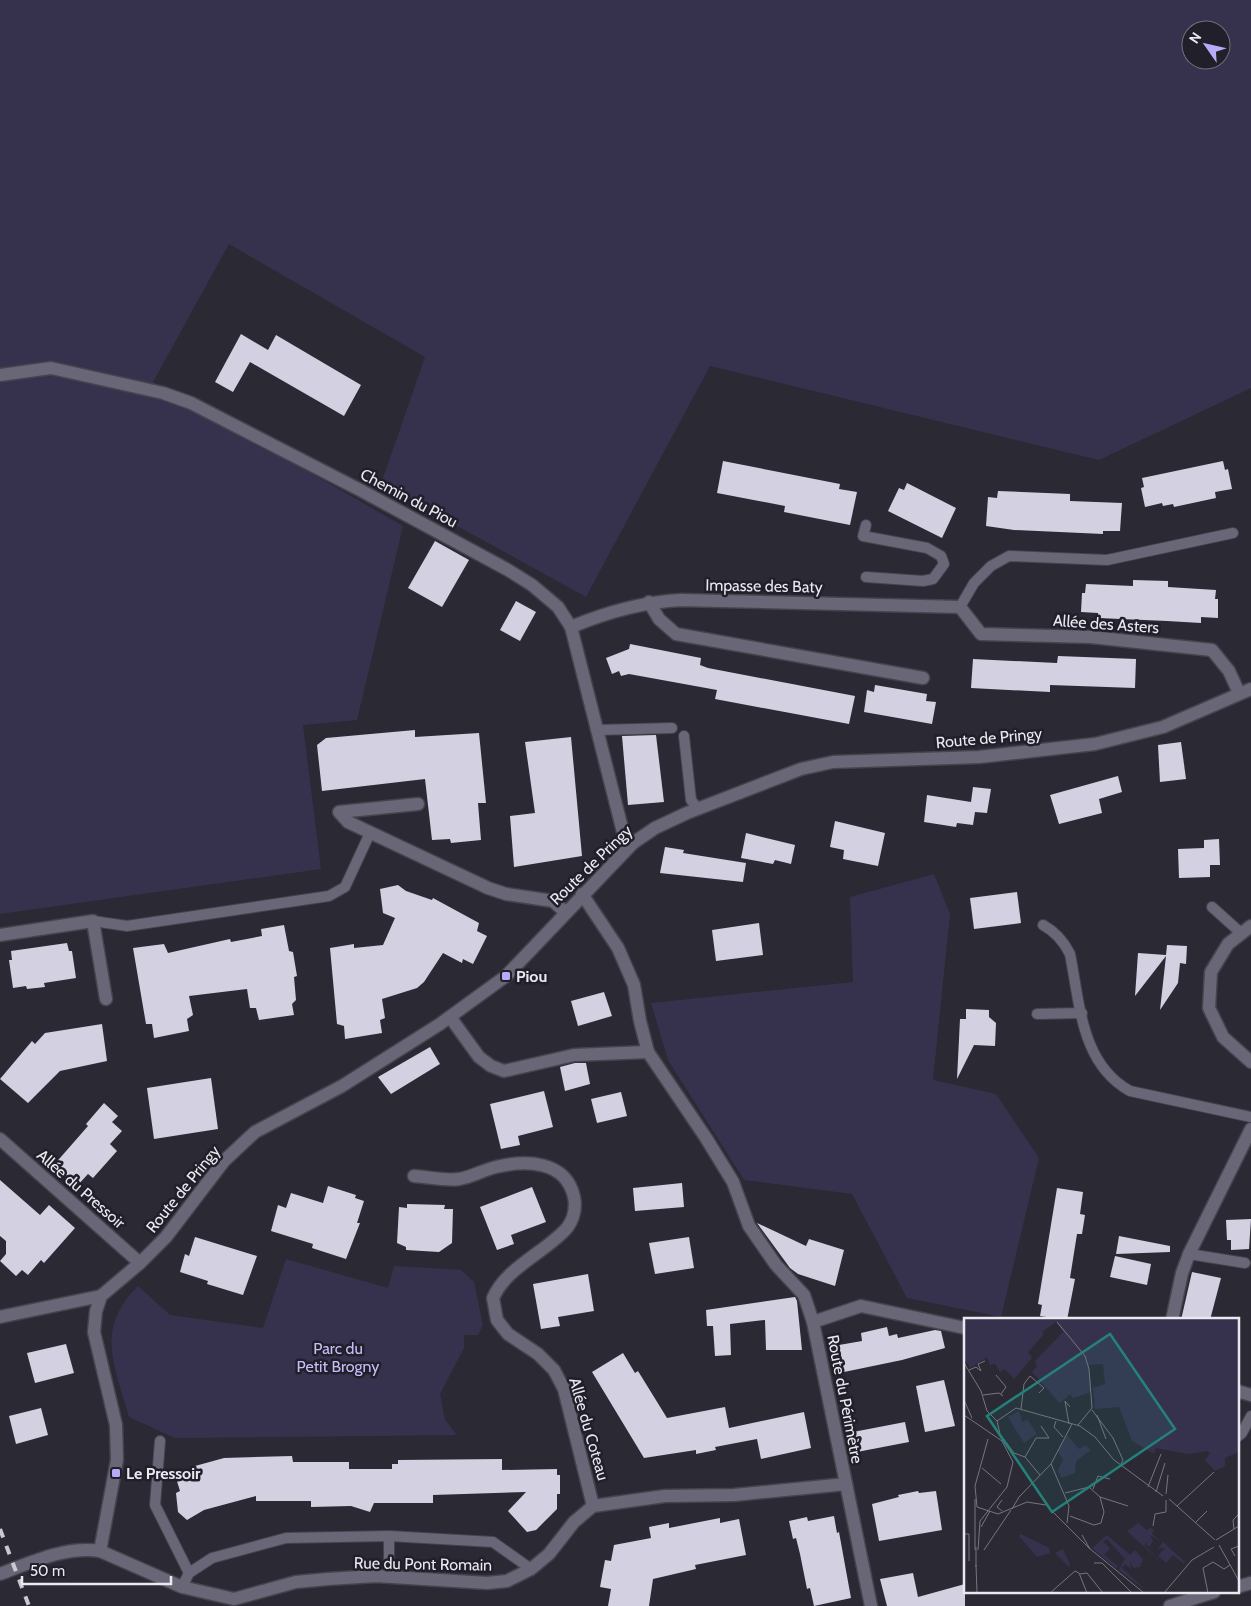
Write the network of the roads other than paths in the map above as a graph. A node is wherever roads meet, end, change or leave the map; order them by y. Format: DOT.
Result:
graph roads {
  1 [pos="0,375"];
  2 [pos="866,525"];
  3 [pos="1233,533"];
  4 [pos="866,577"];
  5 [pos="649,602"];
  6 [pos="960,607"];
  7 [pos="571,627"];
  8 [pos="923,678"];
  9 [pos="1245,691"];
  10 [pos="672,728"];
  11 [pos="597,730"];
  12 [pos="684,736"];
  13 [pos="418,804"];
  14 [pos="698,809"];
  15 [pos="370,833"];
  16 [pos="633,843"];
  17 [pos="582,894"];
  18 [pos="1212,907"];
  19 [pos="565,912"];
  20 [pos="93,921"];
  21 [pos="1044,925"];
  22 [pos="1246,930"];
  23 [pos="0,935"];
  24 [pos="106,999"];
  25 [pos="1082,1013"];
  26 [pos="1037,1014"];
  27 [pos="450,1017"];
  28 [pos="648,1052"];
  29 [pos="1251,1062"];
  30 [pos="1251,1117"];
  31 [pos="1251,1129"];
  32 [pos="0,1140"];
  33 [pos="414,1176"];
  34 [pos="1189,1254"];
  35 [pos="140,1263"];
  36 [pos="1245,1264"];
  37 [pos="101,1296"];
  38 [pos="0,1317"];
  39 [pos="1172,1318"];
  40 [pos="813,1322"];
  41 [pos="964,1328"];
  42 [pos="1238,1391"];
  43 [pos="1251,1395"];
  44 [pos="1251,1416"];
  45 [pos="1238,1436"];
  46 [pos="160,1441"];
  47 [pos="846,1484"];
  48 [pos="593,1506"];
  49 [pos="389,1536"];
  50 [pos="100,1551"];
  51 [pos="531,1569"];
  52 [pos="189,1573"];
  53 [pos="0,1574"];
  54 [pos="389,1577"];
  55 [pos="1251,1583"];
  56 [pos="1238,1586"];
  57 [pos="182,1587"];
  58 [pos="1208,1594"];
  59 [pos="871,1606"];
  60 [pos="1170,1606"];
  1 -- 7 [label="street, Chemin du Piou"];
  2 -- 4 [label="lane"];
  3 -- 6 [label="lane"];
  5 -- 6 [label="street, Impasse des Baty"];
  5 -- 7 [label="street, Impasse des Baty"];
  5 -- 8 [label="street"];
  6 -- 9 [label="street, Allée des Asters"];
  7 -- 11 [label="street, Chemin du Piou"];
  9 -- 14 [label="street, Route de Pringy"];
  10 -- 11 [label="lane"];
  11 -- 16 [label="street, Chemin du Piou"];
  12 -- 14 [label="lane"];
  13 -- 15 [label="street"];
  14 -- 16 [label="street, Route de Pringy"];
  15 -- 19 [label="street"];
  15 -- 20 [label="lane"];
  16 -- 17 [label="street, Route de Pringy"];
  17 -- 19 [label="street, Route de Pringy"];
  17 -- 28 [label="street"];
  18 -- 22 [label="lane"];
  19 -- 27 [label="street, Route de Pringy"];
  20 -- 23 [label="street"];
  20 -- 24 [label="street"];
  21 -- 25 [label="lane"];
  22 -- 29 [label="street"];
  25 -- 26 [label="lane"];
  25 -- 30 [label="lane"];
  27 -- 28 [label="street"];
  27 -- 35 [label="street, Route de Pringy"];
  28 -- 40 [label="street"];
  31 -- 34 [label="street"];
  32 -- 35 [label="street, Allée du Pressoir"];
  33 -- 48 [label="street, Allée du Coteau"];
  34 -- 36 [label="lane"];
  34 -- 39 [label="street"];
  35 -- 37 [label="street, Route de Pringy"];
  37 -- 38 [label="street, Route de Pringy"];
  37 -- 50 [label="street"];
  40 -- 41 [label="street, Route du Périmètre"];
  40 -- 47 [label="street, Route du Périmètre"];
  42 -- 43 [label="street"];
  44 -- 45 [label="lane"];
  46 -- 52 [label="lane"];
  47 -- 48 [label="street"];
  47 -- 59 [label="street, Route du Périmètre"];
  48 -- 51 [label="street, Rue du Pont Romain"];
  49 -- 51 [label="lane"];
  49 -- 52 [label="lane"];
  49 -- 54 [label="lane"];
  50 -- 53 [label="street"];
  50 -- 57 [label="street, Rue du Pont Romain"];
  51 -- 54 [label="street, Rue du Pont Romain"];
  52 -- 57 [label="lane"];
  54 -- 57 [label="street, Rue du Pont Romain"];
  55 -- 56 [label="street"];
  58 -- 60 [label="street"];
}
